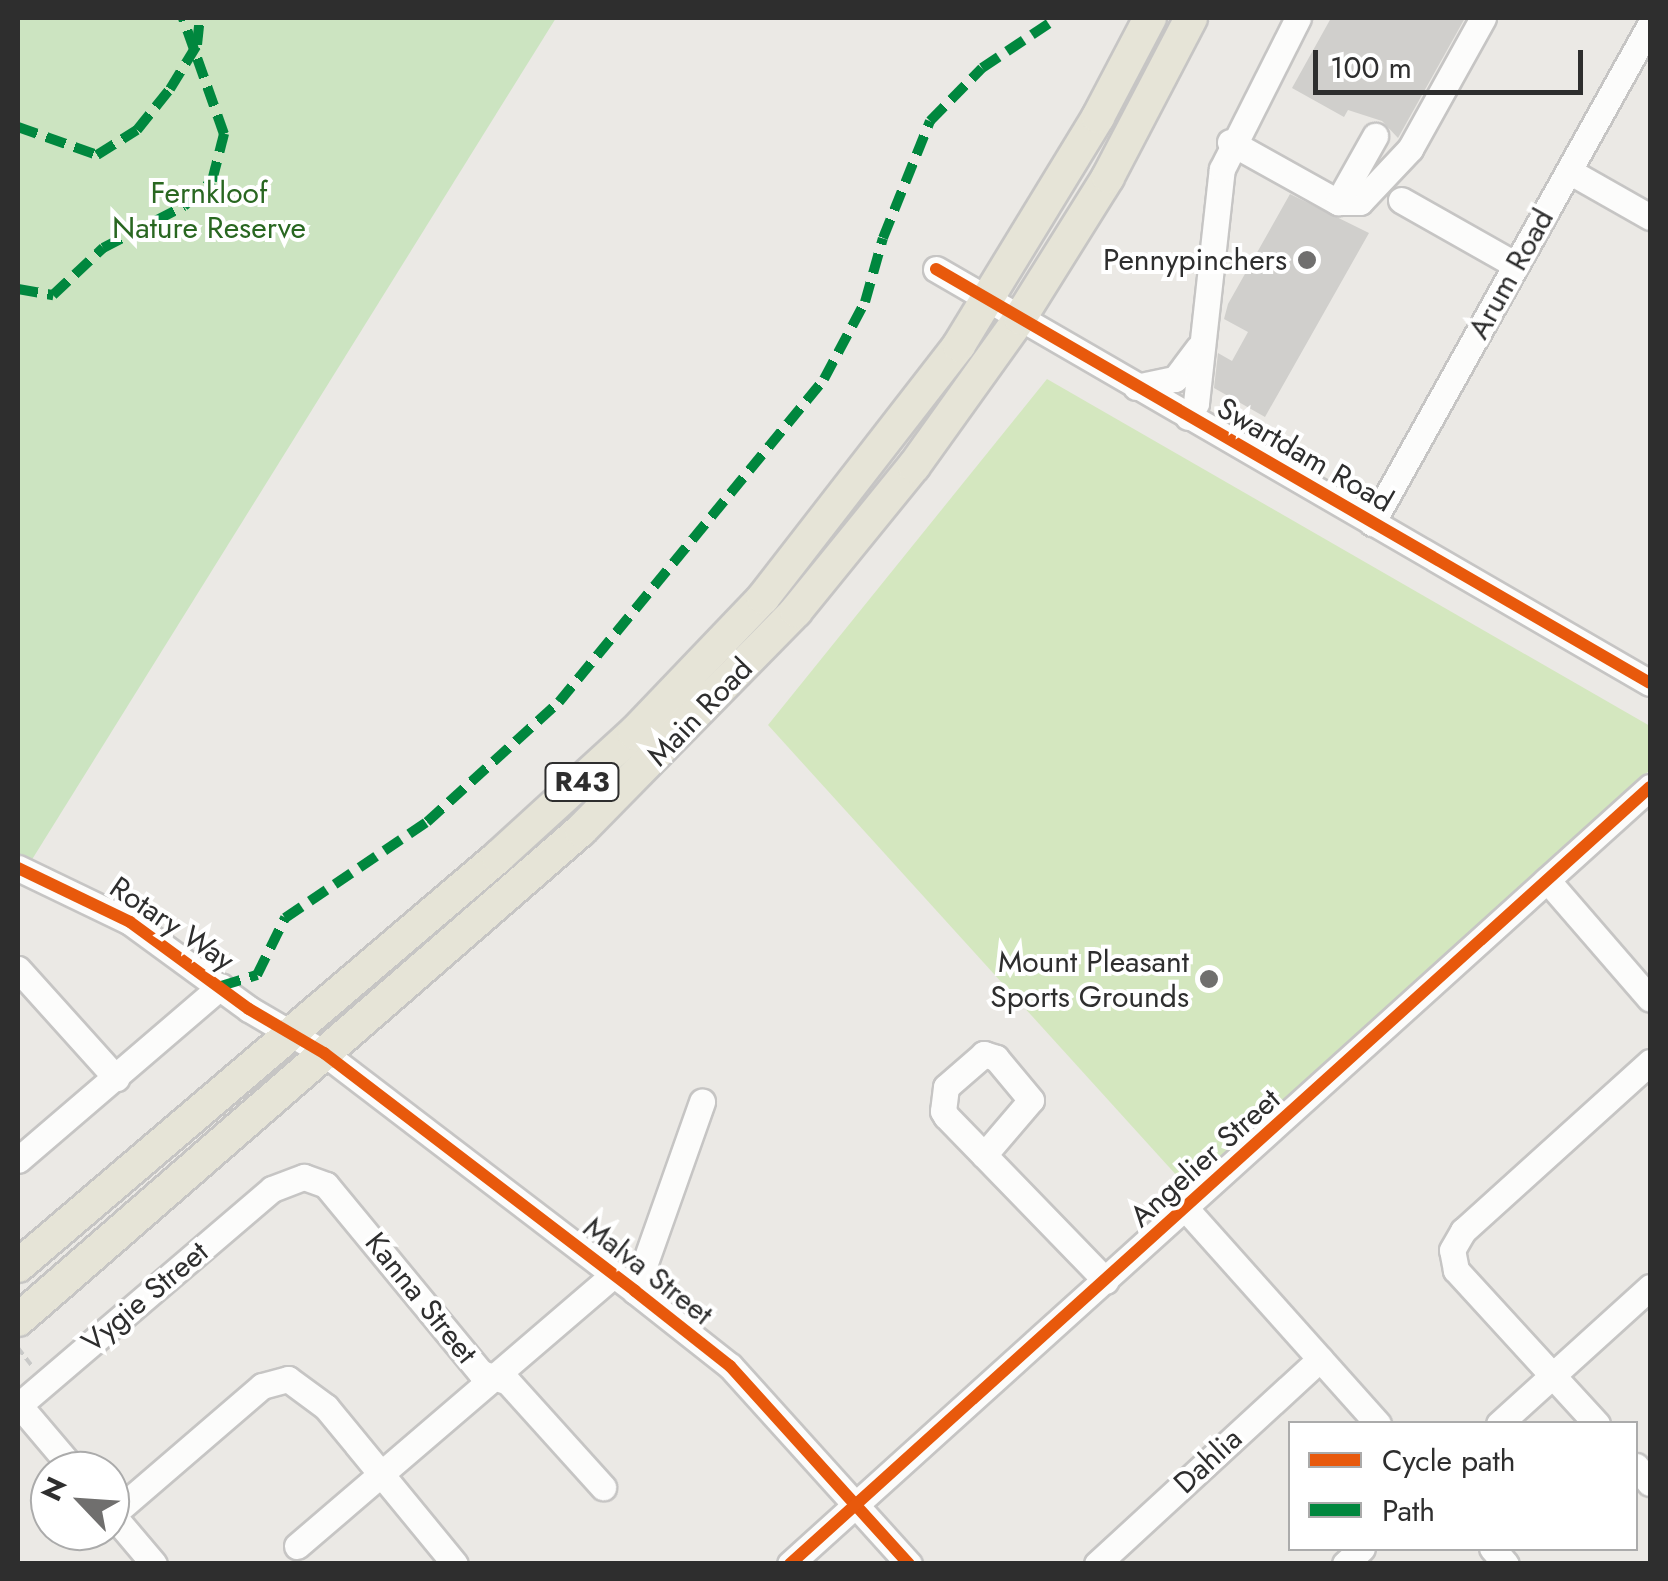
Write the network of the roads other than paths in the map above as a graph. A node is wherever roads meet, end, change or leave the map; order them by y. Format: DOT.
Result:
graph roads {
  1 [pos="1150,18"];
  2 [pos="1191,18"];
  3 [pos="1298,18"];
  4 [pos="1484,18"];
  5 [pos="1650,25"];
  6 [pos="1376,136"];
  7 [pos="1230,142"];
  8 [pos="1568,171"];
  9 [pos="1401,200"];
  10 [pos="1338,202"];
  11 [pos="1650,217"];
  12 [pos="1516,264"];
  13 [pos="936,269"];
  14 [pos="989,300"];
  15 [pos="1020,318"];
  16 [pos="1201,338"];
  17 [pos="1136,387"];
  18 [pos="1188,417"];
  19 [pos="1372,523"];
  20 [pos="1650,683"];
  21 [pos="1650,787"];
  22 [pos="18,868"];
  23 [pos="1547,880"];
  24 [pos="18,969"];
  25 [pos="220,986"];
  26 [pos="1650,1000"];
  27 [pos="292,1034"];
  28 [pos="324,1053"];
  29 [pos="1650,1062"];
  30 [pos="116,1078"];
  31 [pos="702,1102"];
  32 [pos="984,1155"];
  33 [pos="18,1160"];
  34 [pos="272,1189"];
  35 [pos="1186,1209"];
  36 [pos="18,1266"];
  37 [pos="613,1275"];
  38 [pos="1106,1281"];
  39 [pos="1650,1287"];
  40 [pos="635,1291"];
  41 [pos="18,1320"];
  42 [pos="1320,1358"];
  43 [pos="1553,1374"];
  44 [pos="492,1376"];
  45 [pos="18,1405"];
  46 [pos="1375,1421"];
  47 [pos="1502,1421"];
  48 [pos="1595,1421"];
  49 [pos="58,1451"];
  50 [pos="381,1474"];
  51 [pos="604,1487"];
  52 [pos="130,1498"];
  53 [pos="856,1505"];
  54 [pos="130,1536"];
  55 [pos="297,1546"];
  56 [pos="154,1564"];
  57 [pos="455,1564"];
  58 [pos="790,1564"];
  59 [pos="909,1564"];
  60 [pos="1097,1564"];
  1 -- 14 [label="main road, Main Road / R43"];
  2 -- 15 [label="main road, Main Road / R43"];
  3 -- 7 [label="street"];
  4 -- 10 [label="street"];
  5 -- 8 [label="street, Arum Road"];
  6 -- 10 [label="street"];
  7 -- 10 [label="street"];
  7 -- 16 [label="street"];
  8 -- 11 [label="street"];
  8 -- 12 [label="street, Arum Road"];
  9 -- 12 [label="street"];
  12 -- 19 [label="street, Arum Road"];
  13 -- 14 [label="street, Swartdam Road"];
  14 -- 15 [label="street, Swartdam Road"];
  14 -- 27 [label="main road, Main Road / R43"];
  15 -- 17 [label="street, Swartdam Road"];
  15 -- 28 [label="main road, Main Road / R43"];
  16 -- 17 [label="street"];
  16 -- 18 [label="street"];
  17 -- 18 [label="street, Swartdam Road"];
  18 -- 19 [label="street, Swartdam Road"];
  19 -- 20 [label="street, Swartdam Road"];
  21 -- 23 [label="street, Angelier Street"];
  22 -- 25 [label="street, Rotary Way"];
  23 -- 26 [label="street"];
  23 -- 35 [label="street, Angelier Street"];
  24 -- 30 [label="street"];
  25 -- 27 [label="street, Rotary Way"];
  25 -- 30 [label="street"];
  27 -- 28 [label="street, Rotary Way"];
  27 -- 36 [label="main road, Main Road / R43"];
  28 -- 37 [label="street, Malva Street"];
  28 -- 41 [label="main road, Main Road / R43"];
  29 -- 43 [label="street"];
  30 -- 33 [label="street"];
  31 -- 40 [label="street"];
  32 -- 38 [label="street"];
  34 -- 44 [label="street, Kanna Street"];
  34 -- 45 [label="street, Vygie Street"];
  35 -- 38 [label="street, Angelier Street"];
  35 -- 42 [label="street"];
  37 -- 40 [label="street, Malva Street"];
  37 -- 44 [label="street"];
  38 -- 53 [label="street, Angelier Street"];
  39 -- 43 [label="street"];
  40 -- 53 [label="street, Malva Street"];
  42 -- 46 [label="street"];
  42 -- 60 [label="street, Dahlia"];
  43 -- 47 [label="street"];
  43 -- 48 [label="street"];
  44 -- 50 [label="street"];
  44 -- 51 [label="street, Kanna Street"];
  45 -- 49 [label="street"];
  50 -- 52 [label="street"];
  50 -- 55 [label="street"];
  50 -- 57 [label="street"];
  53 -- 58 [label="street, Angelier Street"];
  53 -- 59 [label="street, Malva Street"];
  54 -- 56 [label="street"];
}
